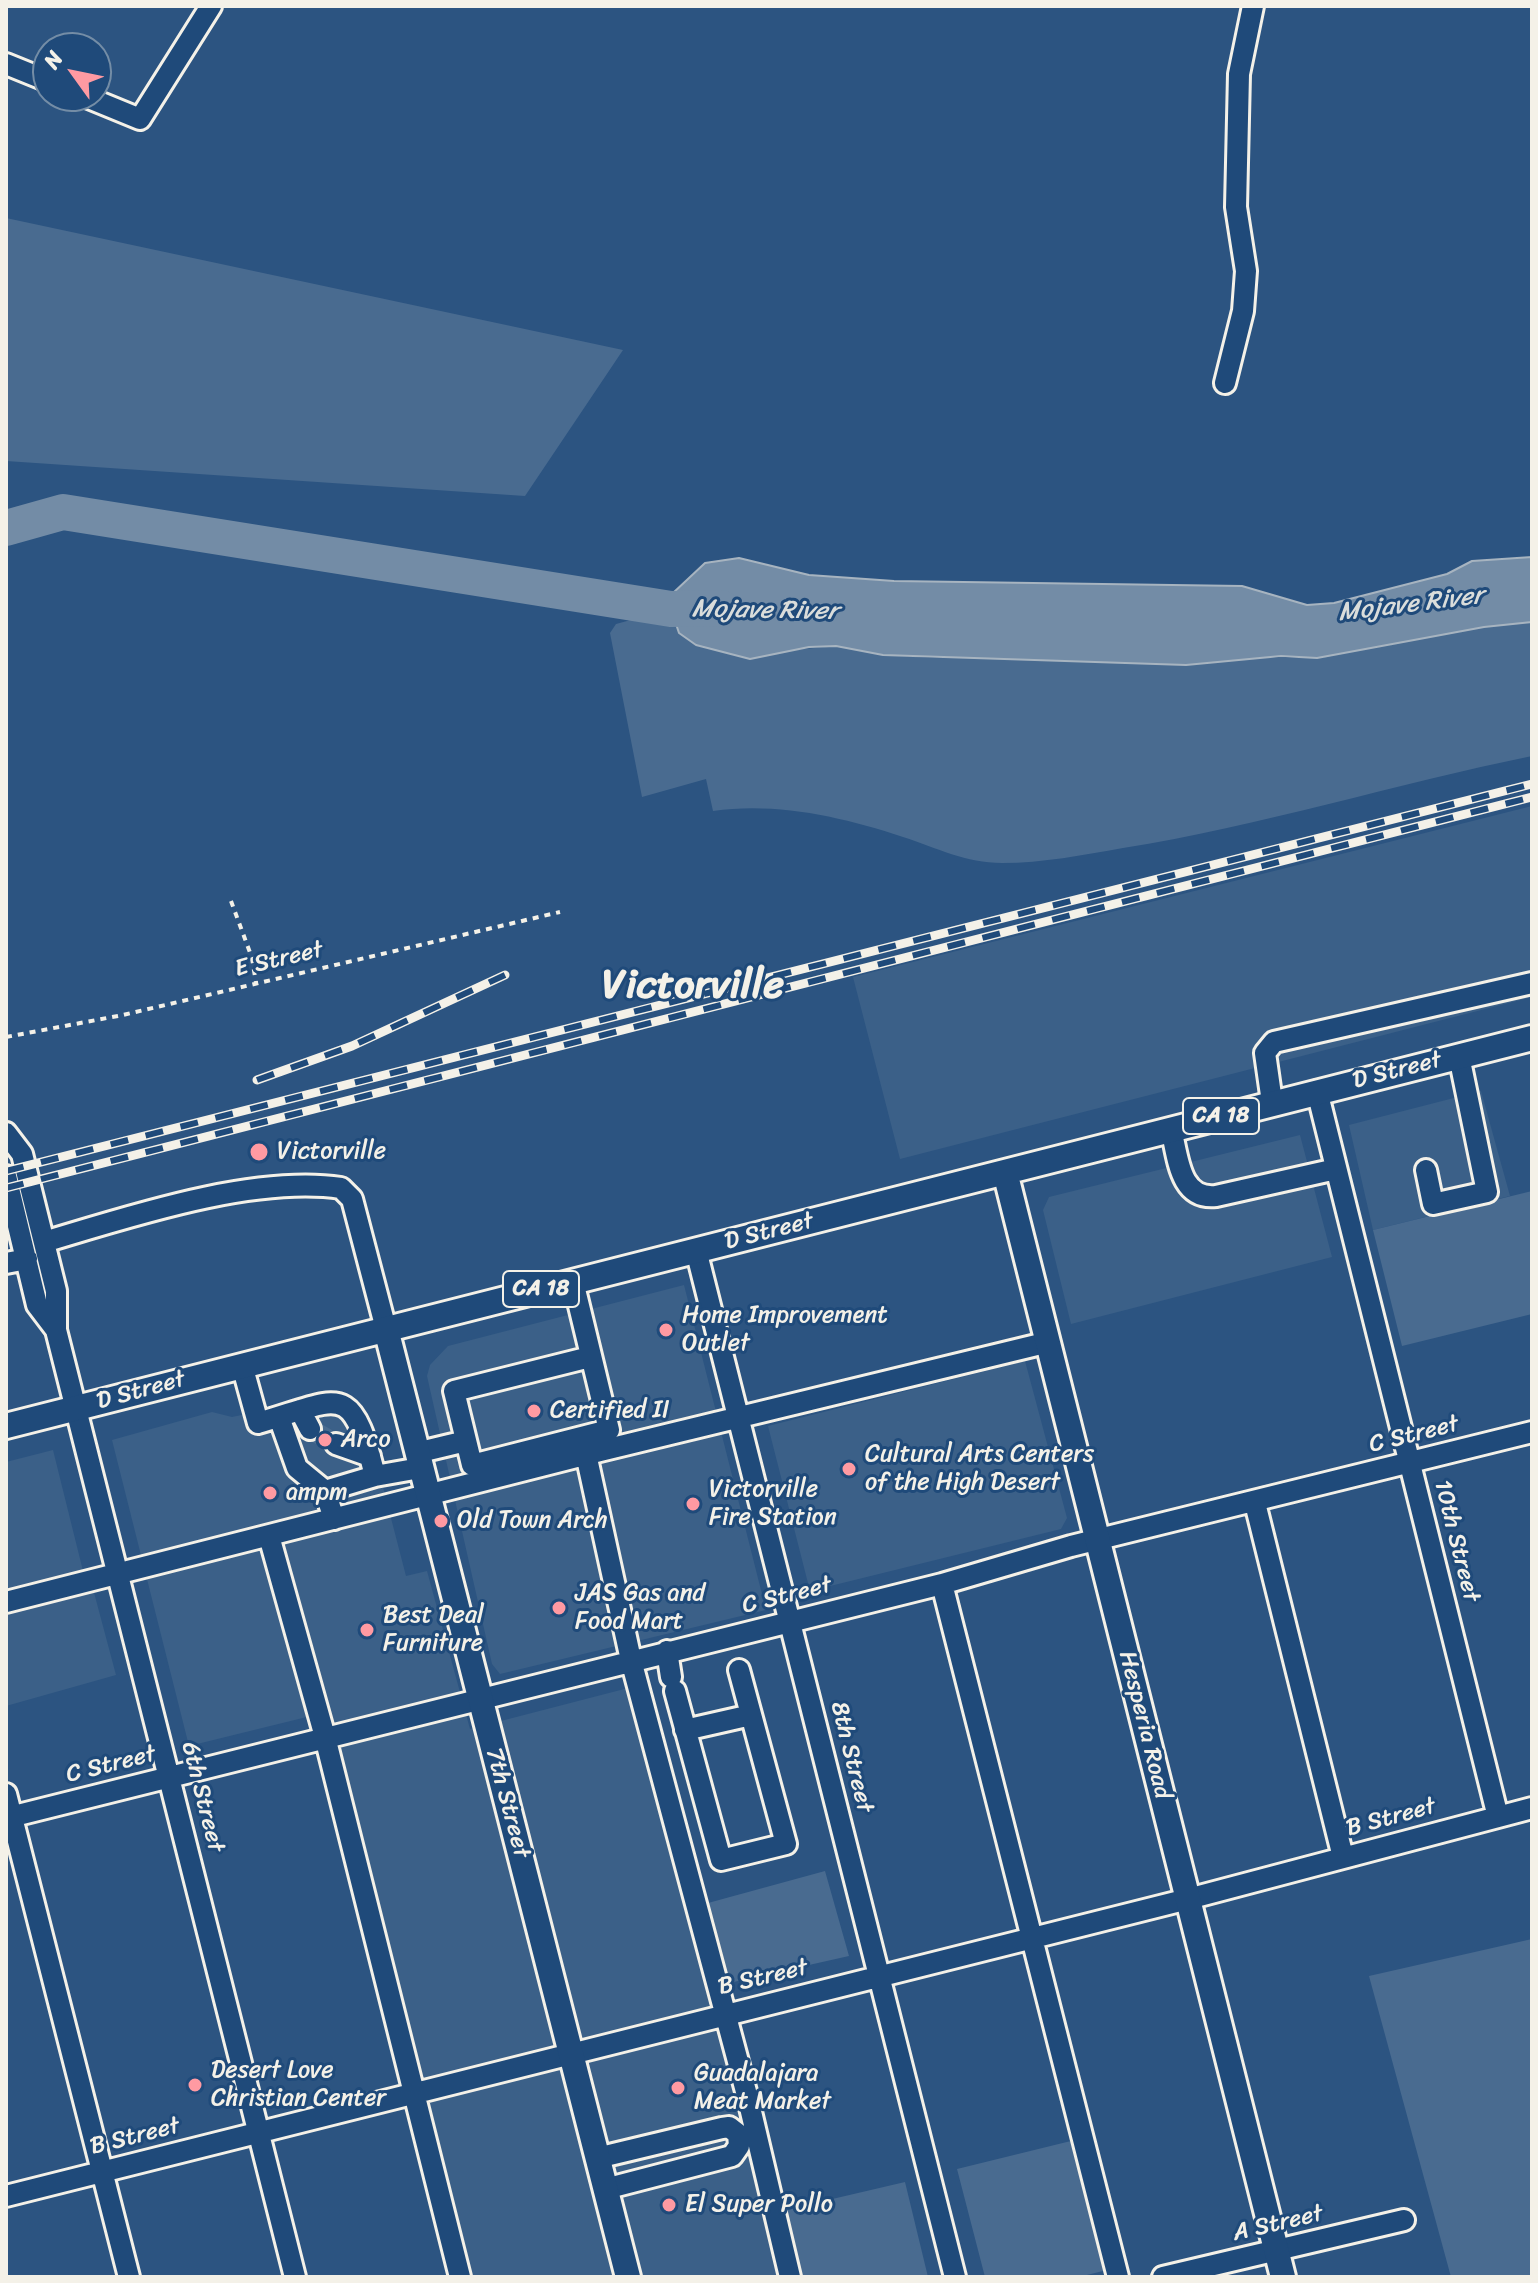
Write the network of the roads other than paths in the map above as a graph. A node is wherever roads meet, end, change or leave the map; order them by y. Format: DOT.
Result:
graph roads {
  1 [pos="211,6"];
  2 [pos="1253,6"];
  3 [pos="6,64"];
  4 [pos="32,75"];
  5 [pos="112,108"];
  6 [pos="1225,383"];
  7 [pos="1532,983"];
  8 [pos="1532,1038"];
  9 [pos="1459,1056"];
  10 [pos="1317,1091"];
  11 [pos="1272,1102"];
  12 [pos="1171,1129"];
  13 [pos="6,1133"];
  14 [pos="1336,1169"];
  15 [pos="1426,1170"];
  16 [pos="1005,1172"];
  17 [pos="6,1176"];
  18 [pos="44,1242"];
  19 [pos="696,1250"];
  20 [pos="27,1259"];
  21 [pos="6,1263"];
  22 [pos="573,1281"];
  23 [pos="386,1329"];
  24 [pos="56,1330"];
  25 [pos="1049,1342"];
  26 [pos="590,1357"];
  27 [pos="242,1365"];
  28 [pos="77,1408"];
  29 [pos="300,1410"];
  30 [pos="279,1417"];
  31 [pos="739,1420"];
  32 [pos="6,1426"];
  33 [pos="310,1429"];
  34 [pos="1532,1432"];
  35 [pos="466,1441"];
  36 [pos="336,1444"];
  37 [pos="586,1454"];
  38 [pos="418,1461"];
  39 [pos="1410,1462"];
  40 [pos="373,1466"];
  41 [pos="325,1491"];
  42 [pos="426,1496"];
  43 [pos="1255,1503"];
  44 [pos="334,1519"];
  45 [pos="269,1536"];
  46 [pos="1098,1540"];
  47 [pos="119,1574"];
  48 [pos="942,1584"];
  49 [pos="6,1602"];
  50 [pos="791,1622"];
  51 [pos="729,1637"];
  52 [pos="667,1651"];
  53 [pos="631,1660"];
  54 [pos="479,1699"];
  55 [pos="751,1715"];
  56 [pos="685,1730"];
  57 [pos="325,1737"];
  58 [pos="170,1776"];
  59 [pos="6,1794"];
  60 [pos="1532,1808"];
  61 [pos="9,1817"];
  62 [pos="1498,1817"];
  63 [pos="1343,1857"];
  64 [pos="1188,1899"];
  65 [pos="1032,1936"];
  66 [pos="880,1976"];
  67 [pos="726,2013"];
  68 [pos="571,2052"];
  69 [pos="413,2092"];
  70 [pos="259,2131"];
  71 [pos="597,2158"];
  72 [pos="103,2172"];
  73 [pos="605,2189"];
  74 [pos="6,2196"];
  75 [pos="1404,2220"];
  76 [pos="1277,2252"];
  77 [pos="129,2277"];
  78 [pos="295,2277"];
  79 [pos="460,2277"];
  80 [pos="628,2277"];
  81 [pos="790,2277"];
  82 [pos="955,2277"];
  83 [pos="1118,2277"];
  84 [pos="1163,2277"];
  85 [pos="1283,2277"];
  1 -- 5 [label="street"];
  2 -- 6 [label="street"];
  3 -- 4 [label="street"];
  7 -- 11 [label="street"];
  8 -- 9 [label="main road, D Street / CA 18"];
  9 -- 10 [label="main road, D Street / CA 18"];
  9 -- 15 [label="street"];
  10 -- 11 [label="main road, D Street / CA 18"];
  10 -- 14 [label="street, 10th Street"];
  11 -- 12 [label="main road, D Street / CA 18"];
  12 -- 14 [label="street"];
  12 -- 16 [label="main road, D Street / CA 18"];
  13 -- 18 [label="street, 6th Street"];
  14 -- 39 [label="street, 10th Street"];
  16 -- 19 [label="main road, D Street / CA 18"];
  16 -- 25 [label="main road, Hesperia Road"];
  17 -- 20 [label="street, 6th Street"];
  18 -- 23 [label="street"];
  18 -- 24 [label="street, 6th Street"];
  19 -- 22 [label="main road, D Street / CA 18"];
  19 -- 31 [label="street, 8th Street"];
  20 -- 21 [label="street"];
  20 -- 24 [label="street, 6th Street"];
  22 -- 23 [label="main road, D Street / CA 18"];
  22 -- 26 [label="street"];
  23 -- 27 [label="main road, D Street"];
  23 -- 38 [label="main road, 7th Street"];
  24 -- 28 [label="street, 6th Street"];
  25 -- 31 [label="street"];
  25 -- 46 [label="main road, Hesperia Road"];
  26 -- 35 [label="street"];
  26 -- 35 [label="street"];
  27 -- 28 [label="main road, D Street"];
  27 -- 30 [label="street"];
  28 -- 32 [label="main road, D Street"];
  28 -- 47 [label="street, 6th Street"];
  29 -- 30 [label="street"];
  29 -- 33 [label="street"];
  29 -- 40 [label="street"];
  30 -- 41 [label="street"];
  31 -- 37 [label="street"];
  31 -- 50 [label="street, 8th Street"];
  34 -- 39 [label="street, C Street"];
  35 -- 38 [label="street"];
  36 -- 40 [label="street"];
  37 -- 42 [label="street"];
  37 -- 53 [label="street"];
  38 -- 40 [label="street"];
  38 -- 42 [label="main road, 7th Street"];
  39 -- 43 [label="street, C Street"];
  39 -- 62 [label="street, 10th Street"];
  40 -- 41 [label="street"];
  41 -- 44 [label="street"];
  42 -- 44 [label="street"];
  42 -- 54 [label="main road, 7th Street"];
  43 -- 46 [label="street, C Street"];
  43 -- 63 [label="street"];
  44 -- 45 [label="street"];
  45 -- 47 [label="street"];
  45 -- 57 [label="street"];
  46 -- 48 [label="street, C Street"];
  46 -- 64 [label="main road, Hesperia Road"];
  47 -- 49 [label="street"];
  47 -- 58 [label="street, 6th Street"];
  48 -- 50 [label="street, C Street"];
  48 -- 65 [label="street"];
  50 -- 51 [label="street, C Street"];
  50 -- 66 [label="street, 8th Street"];
  51 -- 52 [label="street, C Street"];
  51 -- 55 [label="street"];
  52 -- 53 [label="street, C Street"];
  52 -- 56 [label="street"];
  53 -- 54 [label="street, C Street"];
  53 -- 67 [label="street"];
  54 -- 57 [label="street, C Street"];
  54 -- 68 [label="main road, 7th Street"];
  55 -- 56 [label="street"];
  55 -- 56 [label="street"];
  57 -- 58 [label="street, C Street"];
  57 -- 69 [label="street"];
  58 -- 61 [label="street, C Street"];
  58 -- 70 [label="street, 6th Street"];
  59 -- 61 [label="street"];
  60 -- 62 [label="street, B Street"];
  61 -- 72 [label="street"];
  62 -- 63 [label="street, B Street"];
  63 -- 64 [label="street, B Street"];
  64 -- 65 [label="street, B Street"];
  64 -- 76 [label="main road, Hesperia Road"];
  65 -- 66 [label="street, B Street"];
  65 -- 83 [label="street"];
  66 -- 67 [label="street, B Street"];
  66 -- 82 [label="street, 8th Street"];
  67 -- 68 [label="street, B Street"];
  67 -- 81 [label="street"];
  68 -- 69 [label="street, B Street"];
  68 -- 71 [label="main road, 7th Street"];
  69 -- 70 [label="street, B Street"];
  69 -- 79 [label="street"];
  70 -- 72 [label="street, B Street"];
  70 -- 78 [label="street, 6th Street"];
  71 -- 73 [label="main road, 7th Street"];
  71 -- 73 [label="street"];
  72 -- 74 [label="street, B Street"];
  72 -- 77 [label="street"];
  73 -- 80 [label="main road, 7th Street"];
  75 -- 76 [label="street, A Street"];
  76 -- 84 [label="street, A Street"];
  76 -- 85 [label="main road, Hesperia Road"];
}
